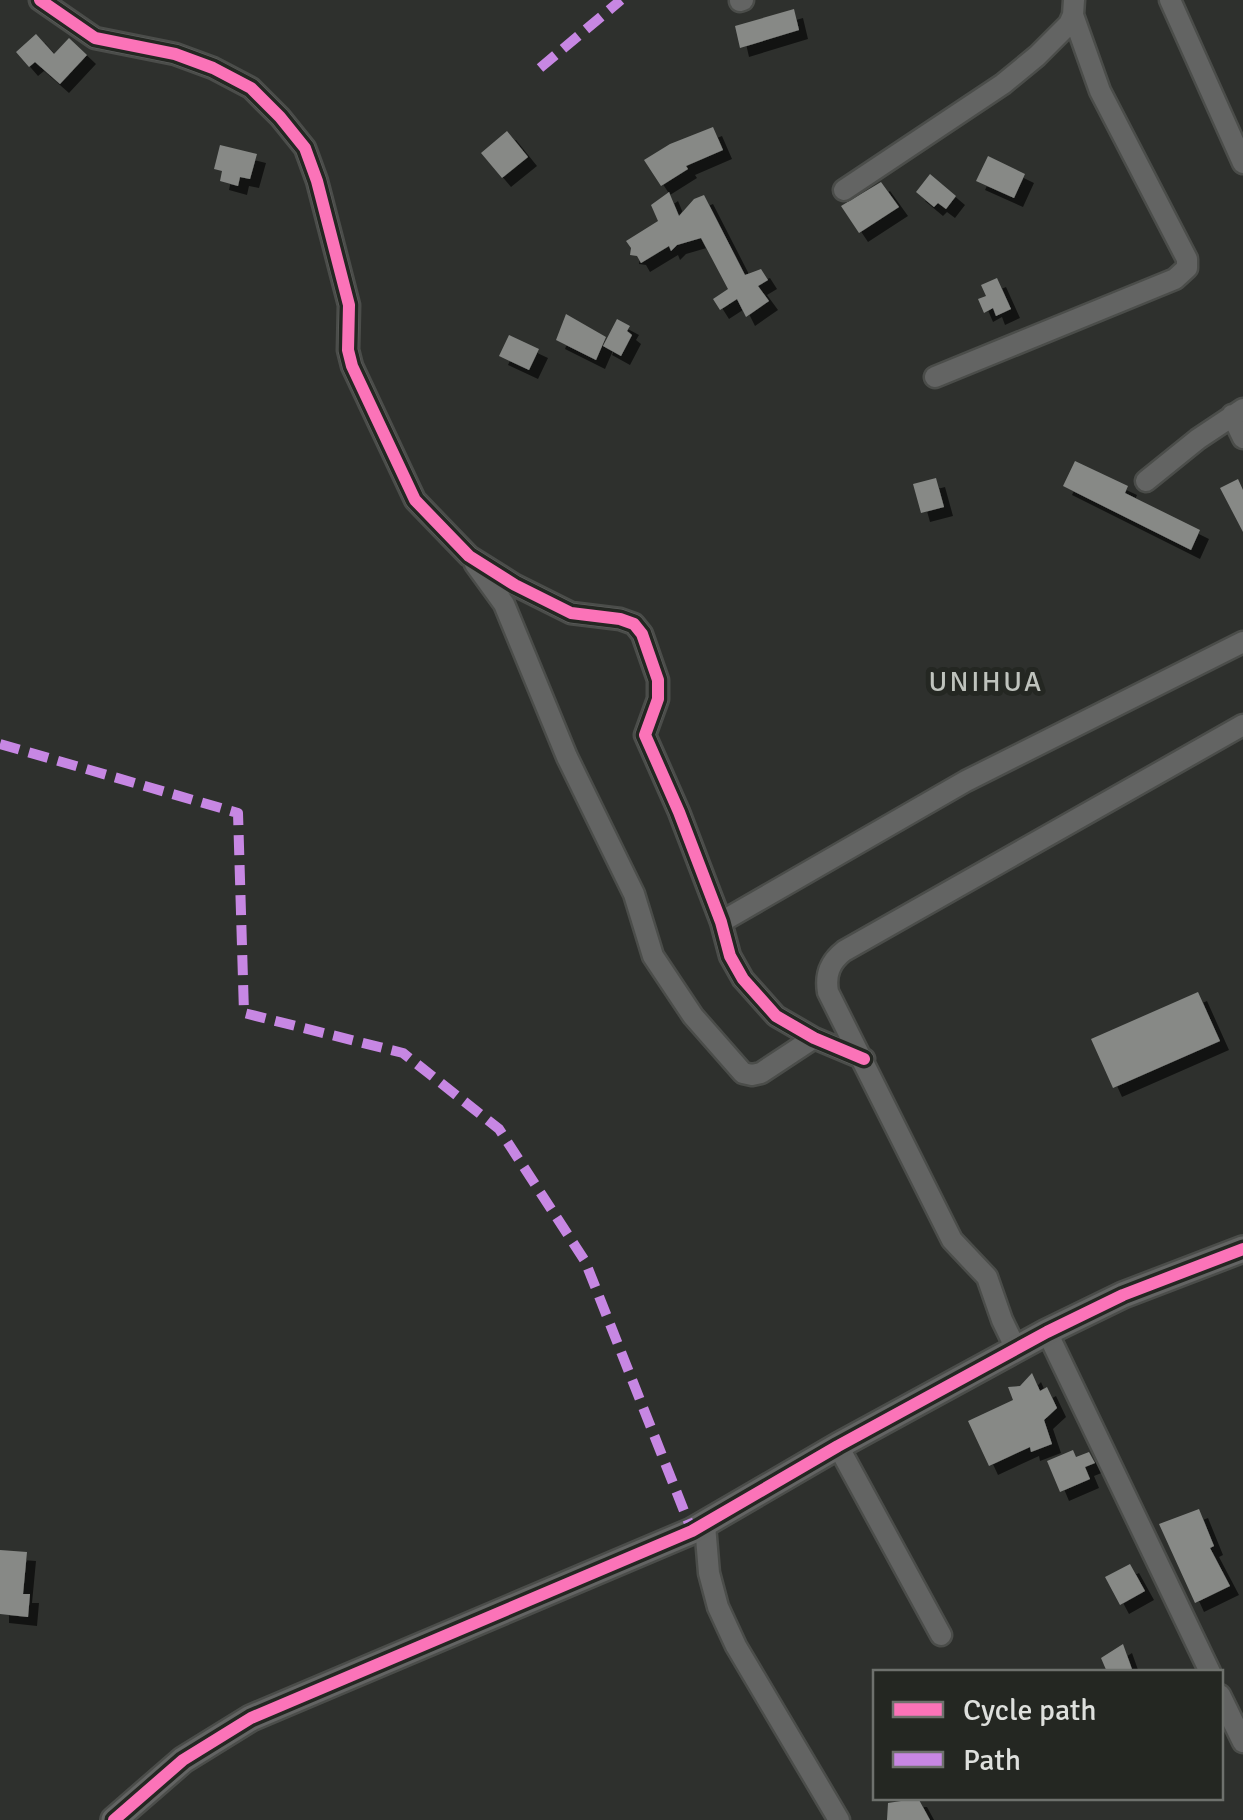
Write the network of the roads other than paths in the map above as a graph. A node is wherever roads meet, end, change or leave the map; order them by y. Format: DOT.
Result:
graph roads {
  1 [pos="40,0"];
  2 [pos="1170,0"];
  3 [pos="1074,7"];
  4 [pos="1243,163"];
  5 [pos="844,190"];
  6 [pos="935,377"];
  7 [pos="1237,412"];
  8 [pos="1243,438"];
  9 [pos="1146,481"];
  10 [pos="469,556"];
  11 [pos="1243,642"];
  12 [pos="1243,725"];
  13 [pos="721,922"];
  14 [pos="814,1038"];
  15 [pos="864,1060"];
  16 [pos="1243,1249"];
  17 [pos="1047,1332"];
  18 [pos="1016,1348"];
  19 [pos="838,1446"];
  20 [pos="704,1525"];
  21 [pos="941,1636"];
  22 [pos="1209,1670"];
  23 [pos="1223,1701"];
  24 [pos="1243,1742"];
  25 [pos="114,1820"];
  26 [pos="839,1820"];
  1 -- 10 [label="street"];
  2 -- 4 [label="street"];
  3 -- 5 [label="street"];
  3 -- 6 [label="street"];
  7 -- 8 [label="street"];
  7 -- 9 [label="street"];
  10 -- 13 [label="street"];
  10 -- 14 [label="street"];
  11 -- 13 [label="street"];
  12 -- 15 [label="street"];
  13 -- 14 [label="street"];
  14 -- 15 [label="street"];
  15 -- 18 [label="street"];
  16 -- 17 [label="street"];
  17 -- 18 [label="street"];
  17 -- 22 [label="street"];
  18 -- 19 [label="street"];
  19 -- 20 [label="street"];
  19 -- 21 [label="street"];
  20 -- 25 [label="street"];
  20 -- 26 [label="street"];
  23 -- 24 [label="street"];
}
